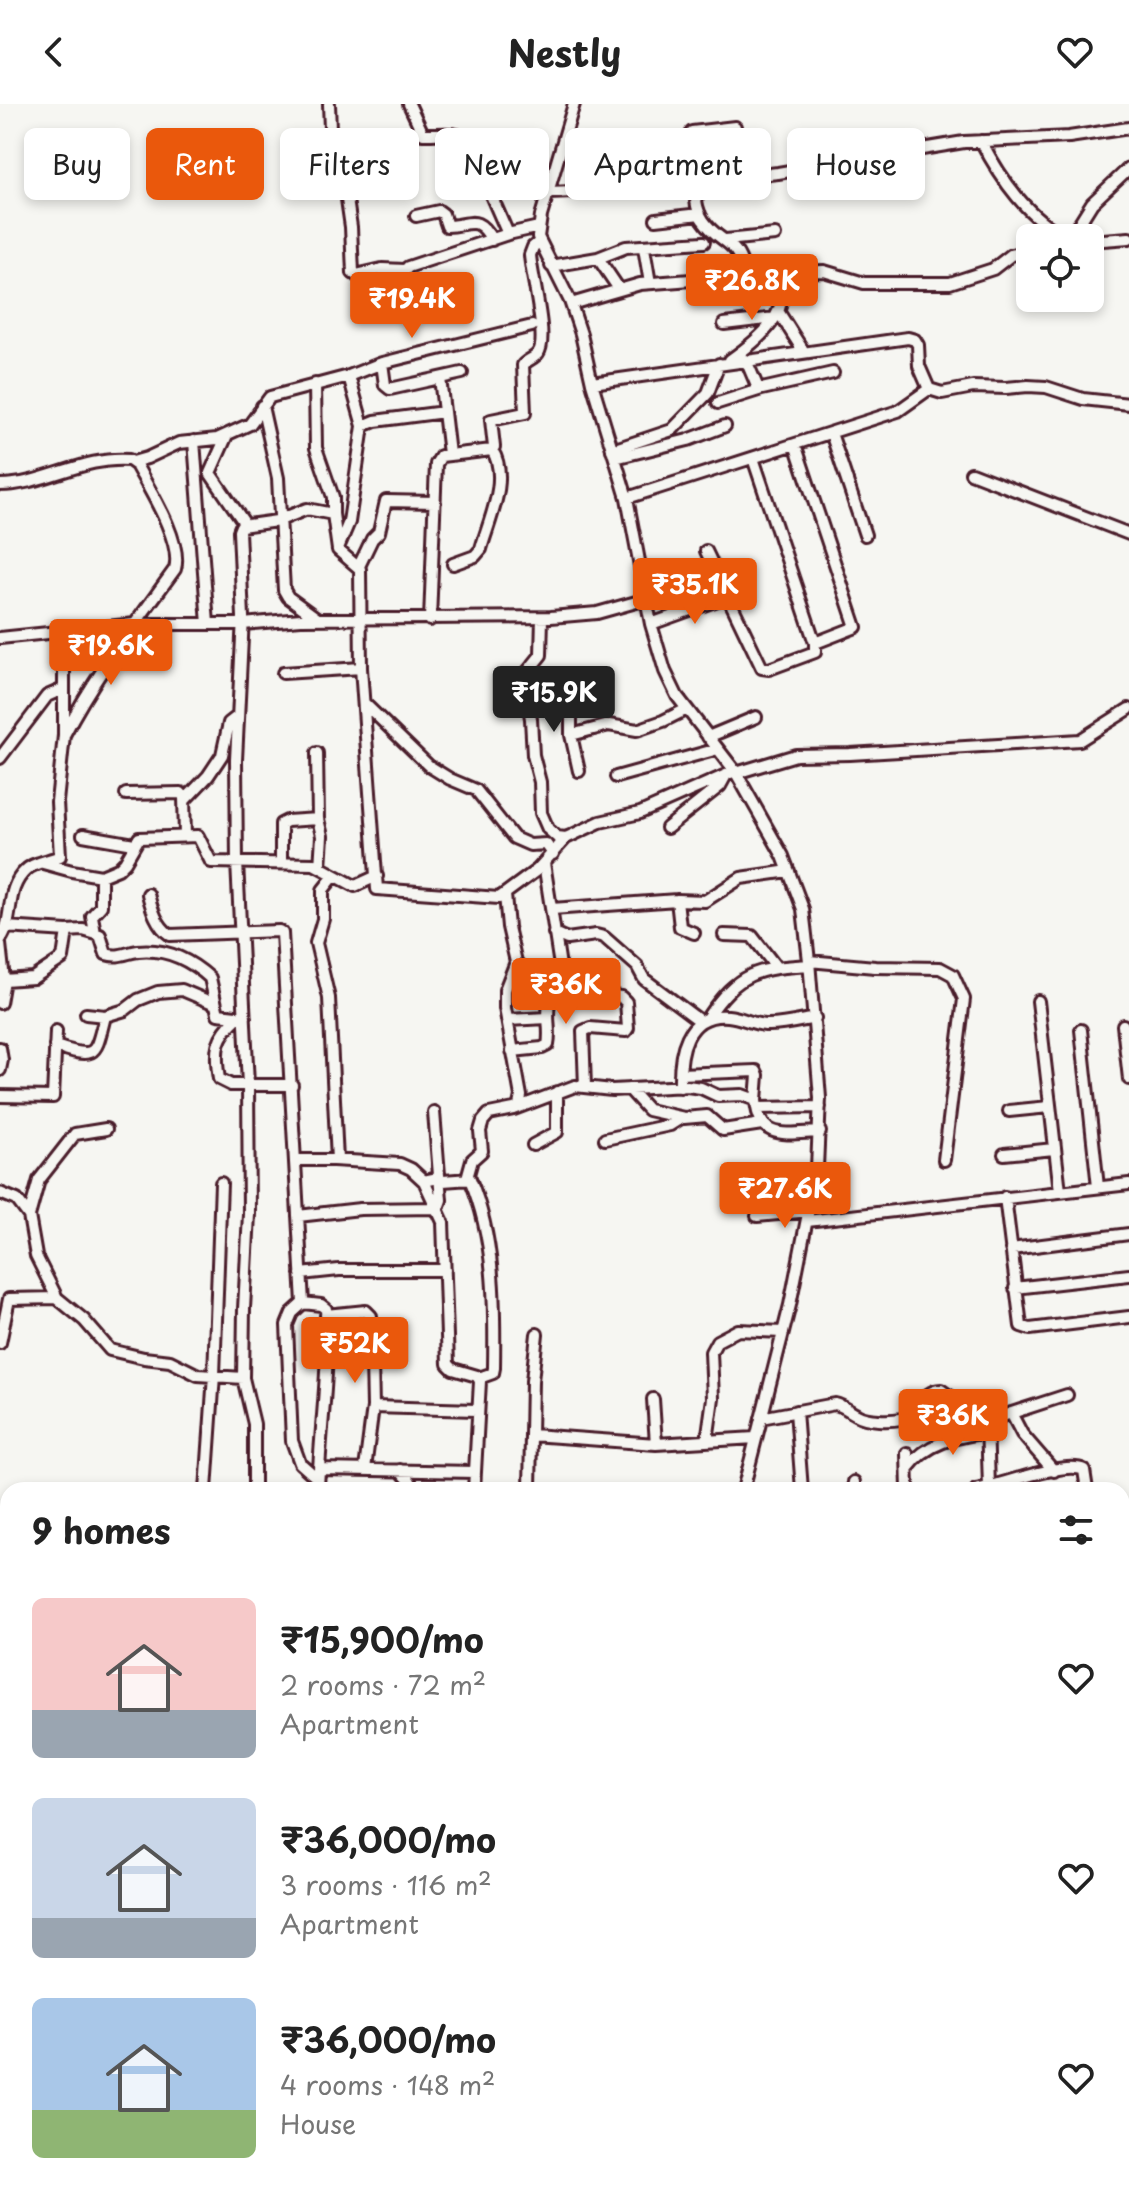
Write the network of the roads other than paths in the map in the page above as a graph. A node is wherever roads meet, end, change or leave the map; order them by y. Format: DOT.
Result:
graph roads {
  1 [pos="329,104"];
  2 [pos="409,104"];
  3 [pos="574,104"];
  4 [pos="331,128"];
  5 [pos="1129,128"];
  6 [pos="981,141"];
  7 [pos="1129,168"];
  8 [pos="771,172"];
  9 [pos="565,192"];
  10 [pos="549,193"];
  11 [pos="347,200"];
  12 [pos="547,200"];
  13 [pos="697,200"];
  14 [pos="700,214"];
  15 [pos="416,216"];
  16 [pos="656,219"];
  17 [pos="1043,224"];
  18 [pos="1079,224"];
  19 [pos="539,227"];
  20 [pos="508,234"];
  21 [pos="775,235"];
  22 [pos="1129,238"];
  23 [pos="492,240"];
  24 [pos="726,240"];
  25 [pos="1104,240"];
  26 [pos="539,242"];
  27 [pos="704,242"];
  28 [pos="644,248"];
  29 [pos="1016,254"];
  30 [pos="598,258"];
  31 [pos="551,266"];
  32 [pos="405,270"];
  33 [pos="794,272"];
  34 [pos="776,273"];
  35 [pos="745,275"];
  36 [pos="650,283"];
  37 [pos="782,285"];
  38 [pos="619,289"];
  39 [pos="411,300"];
  40 [pos="571,304"];
  41 [pos="777,315"];
  42 [pos="724,324"];
  43 [pos="532,326"];
  44 [pos="804,352"];
  45 [pos="746,360"];
  46 [pos="382,363"];
  47 [pos="723,364"];
  48 [pos="700,367"];
  49 [pos="462,373"];
  50 [pos="833,373"];
  51 [pos="349,376"];
  52 [pos="440,378"];
  53 [pos="713,382"];
  54 [pos="592,383"];
  55 [pos="315,384"];
  56 [pos="762,389"];
  57 [pos="929,389"];
  58 [pos="718,403"];
  59 [pos="1129,404"];
  60 [pos="262,406"];
  61 [pos="444,412"];
  62 [pos="363,426"];
  63 [pos="725,426"];
  64 [pos="831,433"];
  65 [pos="227,435"];
  66 [pos="194,441"];
  67 [pos="795,444"];
  68 [pos="492,450"];
  69 [pos="449,454"];
  70 [pos="614,454"];
  71 [pos="753,458"];
  72 [pos="133,462"];
  73 [pos="971,473"];
  74 [pos="0,485"];
  75 [pos="627,498"];
  76 [pos="435,502"];
  77 [pos="333,514"];
  78 [pos="280,521"];
  79 [pos="245,524"];
  80 [pos="1129,534"];
  81 [pos="865,535"];
  82 [pos="338,550"];
  83 [pos="706,551"];
  84 [pos="453,564"];
  85 [pos="359,566"];
  86 [pos="726,597"];
  87 [pos="647,599"];
  88 [pos="542,618"];
  89 [pos="318,619"];
  90 [pos="362,619"];
  91 [pos="430,620"];
  92 [pos="135,624"];
  93 [pos="208,624"];
  94 [pos="243,624"];
  95 [pos="651,624"];
  96 [pos="64,633"];
  97 [pos="0,638"];
  98 [pos="815,643"];
  99 [pos="361,668"];
  100 [pos="283,673"];
  101 [pos="63,689"];
  102 [pos="571,692"];
  103 [pos="365,704"];
  104 [pos="687,709"];
  105 [pos="1129,709"];
  106 [pos="238,716"];
  107 [pos="756,717"];
  108 [pos="64,735"];
  109 [pos="571,735"];
  110 [pos="708,737"];
  111 [pos="718,749"];
  112 [pos="317,753"];
  113 [pos="0,758"];
  114 [pos="579,771"];
  115 [pos="733,773"];
  116 [pos="616,777"];
  117 [pos="126,794"];
  118 [pos="184,801"];
  119 [pos="318,819"];
  120 [pos="667,828"];
  121 [pos="548,829"];
  122 [pos="83,835"];
  123 [pos="185,836"];
  124 [pos="566,838"];
  125 [pos="134,844"];
  126 [pos="546,844"];
  127 [pos="553,854"];
  128 [pos="237,862"];
  129 [pos="281,862"];
  130 [pos="43,863"];
  131 [pos="544,863"];
  132 [pos="320,867"];
  133 [pos="789,871"];
  134 [pos="101,876"];
  135 [pos="334,876"];
  136 [pos="377,876"];
  137 [pos="148,894"];
  138 [pos="505,895"];
  139 [pos="677,900"];
  140 [pos="552,909"];
  141 [pos="67,931"];
  142 [pos="95,933"];
  143 [pos="554,933"];
  144 [pos="694,933"];
  145 [pos="2,935"];
  146 [pos="240,935"];
  147 [pos="724,935"];
  148 [pos="516,962"];
  149 [pos="809,963"];
  150 [pos="776,967"];
  151 [pos="4,980"];
  152 [pos="552,994"];
  153 [pos="1038,1001"];
  154 [pos="0,1003"];
  155 [pos="215,1004"];
  156 [pos="86,1014"];
  157 [pos="105,1016"];
  158 [pos="241,1017"];
  159 [pos="548,1018"];
  160 [pos="815,1018"];
  161 [pos="507,1020"];
  162 [pos="704,1020"];
  163 [pos="1123,1025"];
  164 [pos="1081,1030"];
  165 [pos="56,1031"];
  166 [pos="55,1046"];
  167 [pos="0,1048"];
  168 [pos="512,1051"];
  169 [pos="0,1070"];
  170 [pos="680,1074"];
  171 [pos="1129,1079"];
  172 [pos="248,1085"];
  173 [pos="292,1085"];
  174 [pos="585,1087"];
  175 [pos="680,1087"];
  176 [pos="629,1089"];
  177 [pos="557,1092"];
  178 [pos="0,1096"];
  179 [pos="757,1104"];
  180 [pos="519,1105"];
  181 [pos="820,1107"];
  182 [pos="1049,1107"];
  183 [pos="1009,1111"];
  184 [pos="434,1112"];
  185 [pos="681,1118"];
  186 [pos="762,1124"];
  187 [pos="106,1129"];
  188 [pos="820,1132"];
  189 [pos="605,1139"];
  190 [pos="533,1145"];
  191 [pos="1054,1149"];
  192 [pos="1004,1154"];
  193 [pos="296,1160"];
  194 [pos="337,1160"];
  195 [pos="944,1160"];
  196 [pos="438,1178"];
  197 [pos="467,1178"];
  198 [pos="424,1181"];
  199 [pos="221,1183"];
  200 [pos="1129,1184"];
  201 [pos="1098,1187"];
  202 [pos="1060,1191"];
  203 [pos="0,1193"];
  204 [pos="1005,1197"];
  205 [pos="436,1209"];
  206 [pos="29,1216"];
  207 [pos="298,1216"];
  208 [pos="757,1216"];
  209 [pos="808,1216"];
  210 [pos="1129,1234"];
  211 [pos="1011,1249"];
  212 [pos="445,1270"];
  213 [pos="301,1274"];
  214 [pos="1129,1275"];
  215 [pos="1015,1288"];
  216 [pos="57,1298"];
  217 [pos="303,1303"];
  218 [pos="326,1315"];
  219 [pos="1129,1317"];
  220 [pos="783,1332"];
  221 [pos="537,1334"];
  222 [pos="0,1343"];
  223 [pos="214,1375"];
  224 [pos="243,1378"];
  225 [pos="479,1378"];
  226 [pos="1067,1395"];
  227 [pos="653,1399"];
  228 [pos="373,1407"];
  229 [pos="476,1410"];
  230 [pos="796,1411"];
  231 [pos="1011,1413"];
  232 [pos="761,1418"];
  233 [pos="987,1426"];
  234 [pos="532,1435"];
  235 [pos="755,1438"];
  236 [pos="707,1441"];
  237 [pos="656,1444"];
  238 [pos="907,1453"];
  239 [pos="908,1468"];
  240 [pos="365,1469"];
  241 [pos="400,1470"];
  242 [pos="1054,1471"];
  243 [pos="474,1472"];
  244 [pos="319,1479"];
  245 [pos="207,1482"];
  246 [pos="254,1482"];
  247 [pos="410,1482"];
  248 [pos="474,1482"];
  249 [pos="530,1482"];
  250 [pos="745,1482"];
  251 [pos="801,1482"];
  252 [pos="908,1482"];
  253 [pos="989,1482"];
  254 [pos="1012,1482"];
  255 [pos="1085,1482"];
  1 -- 4 [label="street"];
  2 -- 20 [label="street"];
  3 -- 10 [label="street"];
  5 -- 6 [label="street"];
  6 -- 8 [label="street"];
  6 -- 17 [label="street"];
  7 -- 18 [label="street"];
  9 -- 10 [label="street"];
  11 -- 32 [label="street"];
  12 -- 19 [label="street"];
  13 -- 14 [label="street"];
  14 -- 16 [label="street"];
  14 -- 24 [label="street"];
  15 -- 23 [label="street"];
  19 -- 20 [label="street"];
  19 -- 26 [label="street"];
  20 -- 23 [label="street"];
  21 -- 24 [label="street"];
  22 -- 25 [label="street"];
  23 -- 32 [label="street"];
  24 -- 35 [label="street"];
  26 -- 31 [label="street"];
  26 -- 68 [label="street"];
  27 -- 28 [label="street"];
  28 -- 30 [label="street"];
  28 -- 36 [label="street"];
  29 -- 33 [label="street"];
  30 -- 31 [label="street"];
  30 -- 38 [label="street"];
  31 -- 40 [label="street"];
  32 -- 39 [label="street"];
  33 -- 34 [label="street"];
  33 -- 37 [label="street"];
  34 -- 35 [label="street"];
  34 -- 37 [label="street"];
  35 -- 36 [label="street"];
  36 -- 38 [label="street"];
  37 -- 41 [label="street"];
  38 -- 40 [label="street"];
  40 -- 54 [label="street"];
  41 -- 42 [label="street"];
  41 -- 44 [label="street"];
  41 -- 47 [label="street"];
  43 -- 46 [label="street"];
  44 -- 45 [label="street"];
  44 -- 57 [label="street"];
  45 -- 47 [label="street"];
  45 -- 56 [label="street"];
  46 -- 51 [label="street"];
  46 -- 52 [label="street"];
  47 -- 48 [label="street"];
  47 -- 53 [label="street"];
  48 -- 53 [label="street"];
  48 -- 54 [label="street"];
  49 -- 52 [label="street"];
  50 -- 56 [label="street"];
  51 -- 55 [label="street"];
  51 -- 62 [label="street"];
  52 -- 61 [label="street"];
  53 -- 70 [label="street"];
  54 -- 70 [label="street"];
  55 -- 60 [label="street"];
  55 -- 77 [label="street"];
  56 -- 58 [label="street"];
  57 -- 59 [label="street"];
  57 -- 64 [label="street"];
  60 -- 65 [label="street"];
  60 -- 78 [label="street"];
  61 -- 62 [label="street"];
  61 -- 69 [label="street"];
  62 -- 82 [label="street"];
  63 -- 70 [label="street"];
  64 -- 67 [label="street"];
  64 -- 81 [label="street"];
  65 -- 66 [label="street"];
  65 -- 79 [label="street"];
  66 -- 72 [label="street"];
  66 -- 93 [label="street"];
  67 -- 71 [label="street"];
  67 -- 98 [label="street"];
  68 -- 69 [label="street"];
  68 -- 84 [label="street"];
  69 -- 76 [label="street"];
  70 -- 75 [label="street"];
  71 -- 75 [label="street"];
  71 -- 98 [label="street"];
  72 -- 74 [label="street"];
  72 -- 92 [label="street"];
  73 -- 80 [label="street"];
  75 -- 87 [label="street"];
  76 -- 85 [label="street"];
  76 -- 91 [label="street"];
  77 -- 78 [label="street"];
  77 -- 82 [label="street"];
  78 -- 79 [label="street"];
  78 -- 89 [label="street"];
  79 -- 94 [label="street"];
  82 -- 85 [label="street"];
  83 -- 86 [label="street"];
  85 -- 90 [label="street"];
  86 -- 95 [label="street"];
  86 -- 98 [label="street"];
  87 -- 88 [label="street"];
  87 -- 95 [label="street"];
  88 -- 91 [label="street"];
  88 -- 121 [label="street"];
  89 -- 90 [label="street"];
  89 -- 94 [label="street"];
  90 -- 91 [label="street"];
  90 -- 99 [label="street"];
  92 -- 93 [label="street"];
  92 -- 96 [label="street"];
  92 -- 108 [label="street"];
  93 -- 94 [label="street"];
  94 -- 106 [label="street"];
  95 -- 104 [label="street"];
  96 -- 97 [label="street"];
  96 -- 101 [label="street"];
  99 -- 100 [label="street"];
  99 -- 103 [label="street"];
  101 -- 108 [label="street"];
  101 -- 113 [label="street"];
  102 -- 109 [label="street"];
  103 -- 126 [label="street"];
  103 -- 136 [label="street"];
  104 -- 109 [label="street"];
  104 -- 110 [label="street"];
  105 -- 115 [label="street"];
  106 -- 118 [label="street"];
  106 -- 128 [label="street"];
  107 -- 110 [label="street"];
  108 -- 130 [label="street"];
  109 -- 114 [label="street"];
  110 -- 111 [label="street"];
  111 -- 115 [label="street"];
  111 -- 116 [label="street"];
  112 -- 119 [label="street"];
  115 -- 120 [label="street"];
  115 -- 124 [label="street"];
  115 -- 133 [label="street"];
  117 -- 118 [label="street"];
  118 -- 123 [label="street"];
  119 -- 129 [label="street"];
  119 -- 132 [label="street"];
  121 -- 124 [label="street"];
  121 -- 126 [label="street"];
  122 -- 125 [label="street"];
  123 -- 125 [label="street"];
  123 -- 128 [label="street"];
  124 -- 127 [label="street"];
  125 -- 134 [label="street"];
  126 -- 127 [label="street"];
  127 -- 131 [label="street"];
  128 -- 129 [label="street"];
  128 -- 146 [label="street"];
  129 -- 132 [label="street"];
  130 -- 134 [label="street"];
  130 -- 145 [label="street"];
  131 -- 138 [label="street"];
  131 -- 140 [label="street"];
  132 -- 135 [label="street"];
  133 -- 139 [label="street"];
  133 -- 149 [label="street"];
  134 -- 142 [label="street"];
  135 -- 136 [label="street"];
  135 -- 194 [label="street"];
  136 -- 138 [label="street"];
  137 -- 146 [label="street"];
  138 -- 148 [label="street"];
  139 -- 140 [label="street"];
  139 -- 144 [label="street"];
  140 -- 143 [label="street"];
  141 -- 142 [label="street"];
  141 -- 145 [label="street"];
  141 -- 151 [label="street"];
  142 -- 155 [label="street"];
  143 -- 152 [label="street"];
  143 -- 162 [label="street"];
  145 -- 151 [label="street"];
  146 -- 158 [label="street"];
  146 -- 173 [label="street"];
  147 -- 150 [label="street"];
  148 -- 152 [label="street"];
  148 -- 161 [label="street"];
  149 -- 150 [label="street"];
  149 -- 160 [label="street"];
  149 -- 195 [label="street"];
  150 -- 162 [label="street"];
  151 -- 154 [label="street"];
  152 -- 159 [label="street"];
  152 -- 174 [label="street"];
  153 -- 182 [label="street"];
  155 -- 157 [label="street"];
  155 -- 158 [label="street"];
  156 -- 157 [label="street"];
  157 -- 166 [label="street"];
  158 -- 172 [label="street"];
  158 -- 172 [label="street"];
  159 -- 161 [label="street"];
  159 -- 168 [label="street"];
  160 -- 162 [label="street"];
  160 -- 181 [label="street"];
  161 -- 168 [label="street"];
  162 -- 170 [label="street"];
  163 -- 171 [label="street"];
  164 -- 201 [label="street"];
  165 -- 166 [label="street"];
  166 -- 178 [label="street"];
  167 -- 169 [label="street"];
  168 -- 180 [label="street"];
  170 -- 175 [label="street"];
  170 -- 179 [label="street"];
  172 -- 173 [label="street"];
  172 -- 224 [label="street"];
  173 -- 193 [label="street"];
  174 -- 176 [label="street"];
  174 -- 177 [label="street"];
  175 -- 176 [label="street"];
  175 -- 179 [label="street"];
  176 -- 185 [label="street"];
  177 -- 180 [label="street"];
  177 -- 190 [label="street"];
  179 -- 181 [label="street"];
  179 -- 186 [label="street"];
  180 -- 197 [label="street"];
  181 -- 188 [label="street"];
  182 -- 183 [label="street"];
  182 -- 191 [label="street"];
  184 -- 196 [label="street"];
  185 -- 186 [label="street"];
  185 -- 189 [label="street"];
  186 -- 188 [label="street"];
  187 -- 206 [label="street"];
  188 -- 209 [label="street"];
  191 -- 192 [label="street"];
  191 -- 202 [label="street"];
  193 -- 194 [label="street"];
  193 -- 207 [label="street"];
  194 -- 198 [label="street"];
  196 -- 197 [label="street"];
  196 -- 198 [label="street"];
  196 -- 205 [label="street"];
  197 -- 225 [label="street"];
  198 -- 205 [label="street"];
  199 -- 223 [label="street"];
  200 -- 201 [label="street"];
  201 -- 202 [label="street"];
  202 -- 204 [label="street"];
  203 -- 206 [label="street"];
  204 -- 209 [label="street"];
  204 -- 211 [label="street"];
  205 -- 207 [label="street"];
  205 -- 212 [label="street"];
  206 -- 216 [label="street"];
  207 -- 213 [label="street"];
  208 -- 209 [label="street"];
  209 -- 220 [label="street"];
  210 -- 211 [label="street"];
  211 -- 215 [label="street"];
  212 -- 213 [label="street"];
  212 -- 225 [label="street"];
  213 -- 217 [label="street"];
  214 -- 215 [label="street"];
  215 -- 219 [label="street"];
  216 -- 222 [label="street"];
  216 -- 223 [label="street"];
  217 -- 218 [label="street"];
  217 -- 244 [label="street"];
  218 -- 228 [label="street"];
  218 -- 244 [label="street"];
  220 -- 232 [label="street"];
  220 -- 236 [label="street"];
  221 -- 234 [label="street"];
  223 -- 224 [label="street"];
  223 -- 245 [label="street"];
  224 -- 246 [label="street"];
  225 -- 229 [label="street"];
  226 -- 231 [label="street"];
  227 -- 237 [label="street"];
  228 -- 229 [label="street"];
  228 -- 240 [label="street"];
  229 -- 243 [label="street"];
  230 -- 232 [label="street"];
  230 -- 233 [label="street"];
  230 -- 251 [label="street"];
  231 -- 233 [label="street"];
  231 -- 242 [label="street"];
  232 -- 235 [label="street"];
  233 -- 239 [label="street"];
  233 -- 253 [label="street"];
  234 -- 237 [label="street"];
  234 -- 249 [label="street"];
  235 -- 236 [label="street"];
  235 -- 250 [label="street"];
  236 -- 237 [label="street"];
  238 -- 239 [label="street"];
  239 -- 252 [label="street"];
  240 -- 241 [label="street"];
  240 -- 244 [label="street"];
  241 -- 243 [label="street"];
  241 -- 247 [label="street"];
  242 -- 254 [label="street"];
  242 -- 255 [label="street"];
  243 -- 248 [label="street"];
}
